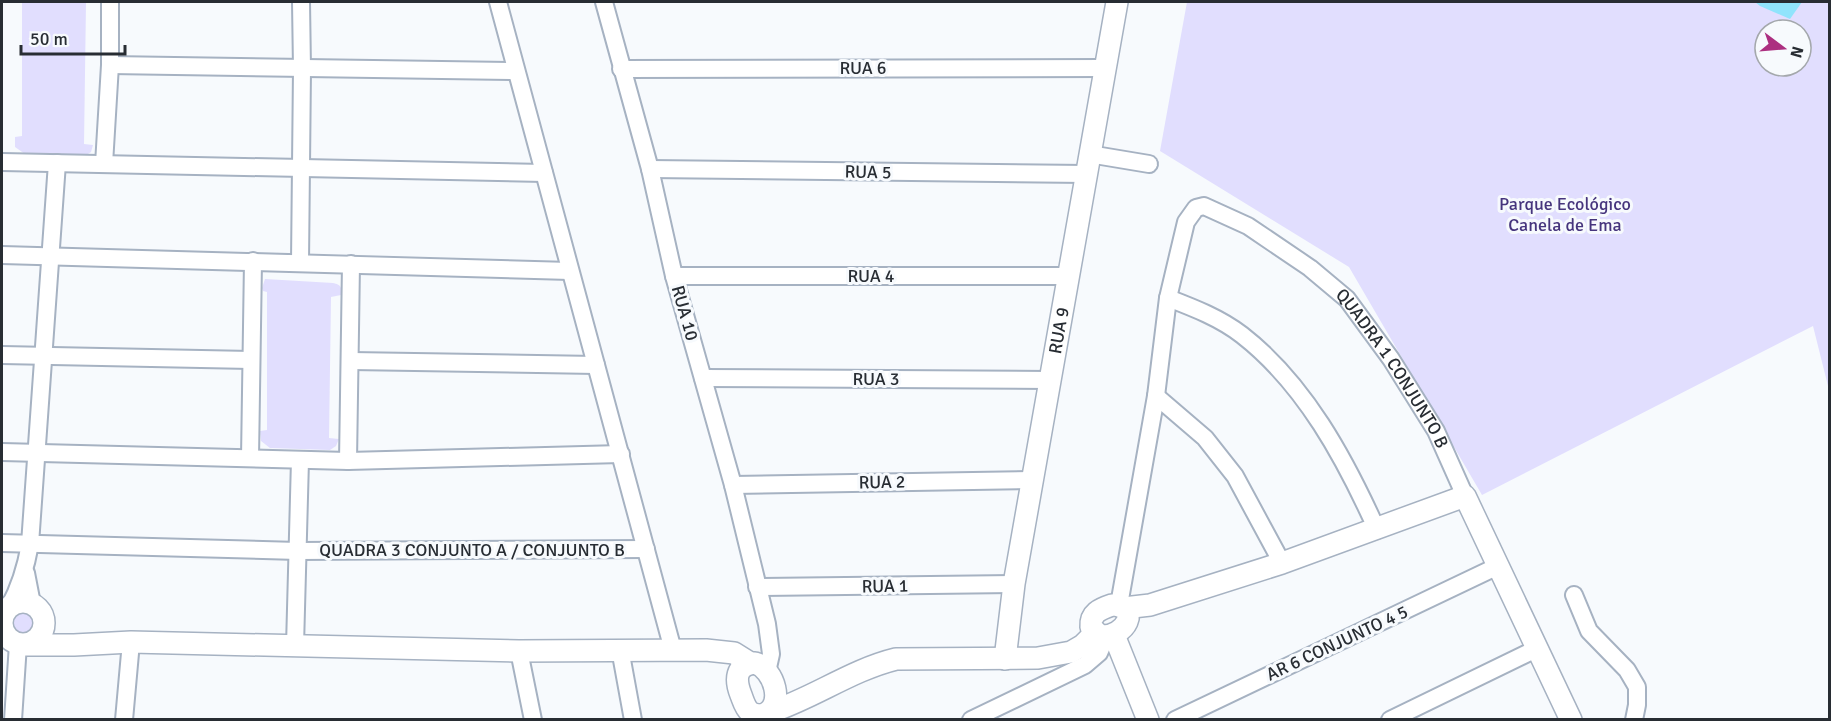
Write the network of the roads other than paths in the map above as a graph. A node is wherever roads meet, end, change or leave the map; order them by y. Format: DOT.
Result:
graph roads {
  1 [pos="110,2"];
  2 [pos="301,2"];
  3 [pos="498,2"];
  4 [pos="604,2"];
  5 [pos="1117,2"];
  6 [pos="110,65"];
  7 [pos="1105,68"];
  8 [pos="302,69"];
  9 [pos="621,69"];
  10 [pos="516,71"];
  11 [pos="2,162"];
  12 [pos="57,163"];
  13 [pos="104,164"];
  14 [pos="1088,164"];
  15 [pos="1149,164"];
  16 [pos="301,168"];
  17 [pos="650,169"];
  18 [pos="544,173"];
  19 [pos="2,255"];
  20 [pos="50,256"];
  21 [pos="253,261"];
  22 [pos="300,263"];
  23 [pos="351,264"];
  24 [pos="570,271"];
  25 [pos="674,276"];
  26 [pos="1069,276"];
  27 [pos="1168,298"];
  28 [pos="2,355"];
  29 [pos="43,356"];
  30 [pos="251,360"];
  31 [pos="351,361"];
  32 [pos="596,365"];
  33 [pos="703,378"];
  34 [pos="1050,380"];
  35 [pos="1156,396"];
  36 [pos="2,452"];
  37 [pos="36,453"];
  38 [pos="621,454"];
  39 [pos="250,458"];
  40 [pos="300,460"];
  41 [pos="348,461"];
  42 [pos="1032,480"];
  43 [pos="733,485"];
  44 [pos="1465,496"];
  45 [pos="1377,530"];
  46 [pos="2,543"];
  47 [pos="30,544"];
  48 [pos="646,549"];
  49 [pos="298,551"];
  50 [pos="1282,563"];
  51 [pos="1498,566"];
  52 [pos="26,569"];
  53 [pos="1014,585"];
  54 [pos="757,587"];
  55 [pos="1574,595"];
  56 [pos="32,604"];
  57 [pos="4,614"];
  58 [pos="1112,622"];
  59 [pos="44,627"];
  60 [pos="131,642"];
  61 [pos="15,645"];
  62 [pos="74,645"];
  63 [pos="295,646"];
  64 [pos="620,649"];
  65 [pos="1536,649"];
  66 [pos="673,650"];
  67 [pos="706,650"];
  68 [pos="519,651"];
  69 [pos="1005,659"];
  70 [pos="757,666"];
  71 [pos="775,692"];
  72 [pos="813,694"];
  73 [pos="752,708"];
  74 [pos="13,720"];
  75 [pos="124,720"];
  76 [pos="533,720"];
  77 [pos="633,720"];
  78 [pos="971,720"];
  79 [pos="1148,720"];
  80 [pos="1175,720"];
  81 [pos="1390,720"];
  82 [pos="1571,720"];
  83 [pos="1634,720"];
  1 -- 6 [label="street"];
  2 -- 8 [label="street"];
  3 -- 10 [label="street"];
  4 -- 9 [label="street, RUA 10"];
  5 -- 7 [label="street, RUA 9"];
  6 -- 8 [label="street"];
  6 -- 13 [label="street"];
  7 -- 9 [label="street, RUA 6"];
  7 -- 14 [label="street, RUA 9"];
  8 -- 10 [label="street"];
  8 -- 16 [label="street"];
  9 -- 17 [label="street, RUA 10"];
  10 -- 18 [label="street"];
  11 -- 12 [label="street"];
  12 -- 13 [label="street"];
  12 -- 20 [label="street"];
  13 -- 16 [label="street"];
  14 -- 15 [label="street, RUA 5"];
  14 -- 17 [label="street, RUA 5"];
  14 -- 26 [label="street, RUA 9"];
  16 -- 18 [label="street"];
  16 -- 22 [label="street"];
  17 -- 25 [label="street, RUA 10"];
  18 -- 24 [label="street"];
  19 -- 20 [label="street"];
  20 -- 21 [label="street"];
  20 -- 29 [label="street"];
  21 -- 22 [label="street"];
  21 -- 30 [label="street"];
  22 -- 23 [label="street"];
  23 -- 24 [label="street"];
  23 -- 31 [label="street"];
  24 -- 32 [label="street"];
  25 -- 26 [label="street, RUA 4"];
  25 -- 33 [label="street, RUA 10"];
  26 -- 34 [label="street, RUA 9"];
  27 -- 35 [label="street"];
  27 -- 44 [label="street, QUADRA 1 CONJUNTO B"];
  27 -- 45 [label="street"];
  28 -- 29 [label="street"];
  29 -- 30 [label="street"];
  29 -- 37 [label="street"];
  30 -- 39 [label="street"];
  31 -- 32 [label="street"];
  31 -- 41 [label="street"];
  32 -- 38 [label="street"];
  33 -- 34 [label="street, RUA 3"];
  33 -- 43 [label="street, RUA 10"];
  34 -- 42 [label="street, RUA 9"];
  35 -- 50 [label="street"];
  35 -- 58 [label="street"];
  36 -- 37 [label="street"];
  37 -- 39 [label="street"];
  37 -- 47 [label="street"];
  38 -- 41 [label="street"];
  38 -- 48 [label="street"];
  39 -- 40 [label="street"];
  40 -- 41 [label="street"];
  40 -- 49 [label="street"];
  42 -- 43 [label="street, RUA 2"];
  42 -- 53 [label="street, RUA 9"];
  43 -- 54 [label="street, RUA 10"];
  44 -- 45 [label="street"];
  44 -- 51 [label="street"];
  45 -- 50 [label="street"];
  46 -- 47 [label="street, QUADRA 3 CONJUNTO A / CONJUNTO B"];
  47 -- 49 [label="street, QUADRA 3 CONJUNTO A / CONJUNTO B"];
  47 -- 52 [label="street"];
  48 -- 49 [label="street, QUADRA 3 CONJUNTO A / CONJUNTO B"];
  48 -- 66 [label="street"];
  49 -- 63 [label="street"];
  50 -- 58 [label="street"];
  51 -- 65 [label="street"];
  51 -- 80 [label="street, AR 6 CONJUNTO 4 5"];
  52 -- 56 [label="street"];
  52 -- 57 [label="street"];
  53 -- 54 [label="street, RUA 1"];
  53 -- 69 [label="street, RUA 9"];
  54 -- 70 [label="street, RUA 10"];
  55 -- 83 [label="street"];
  56 -- 57 [label="street"];
  56 -- 59 [label="street"];
  57 -- 61 [label="street"];
  58 -- 69 [label="street"];
  58 -- 78 [label="street"];
  58 -- 79 [label="street"];
  59 -- 61 [label="street"];
  59 -- 62 [label="street"];
  60 -- 62 [label="street"];
  60 -- 63 [label="street"];
  60 -- 75 [label="street"];
  61 -- 62 [label="street"];
  61 -- 74 [label="street"];
  63 -- 68 [label="street"];
  64 -- 66 [label="street"];
  64 -- 68 [label="street"];
  64 -- 77 [label="street"];
  65 -- 81 [label="street"];
  65 -- 82 [label="street"];
  66 -- 67 [label="street"];
  67 -- 70 [label="street"];
  67 -- 73 [label="street"];
  68 -- 76 [label="street"];
  69 -- 72 [label="street"];
  70 -- 71 [label="street"];
  70 -- 73 [label="street"];
  71 -- 72 [label="street"];
  71 -- 73 [label="street"];
  72 -- 73 [label="street"];
}
